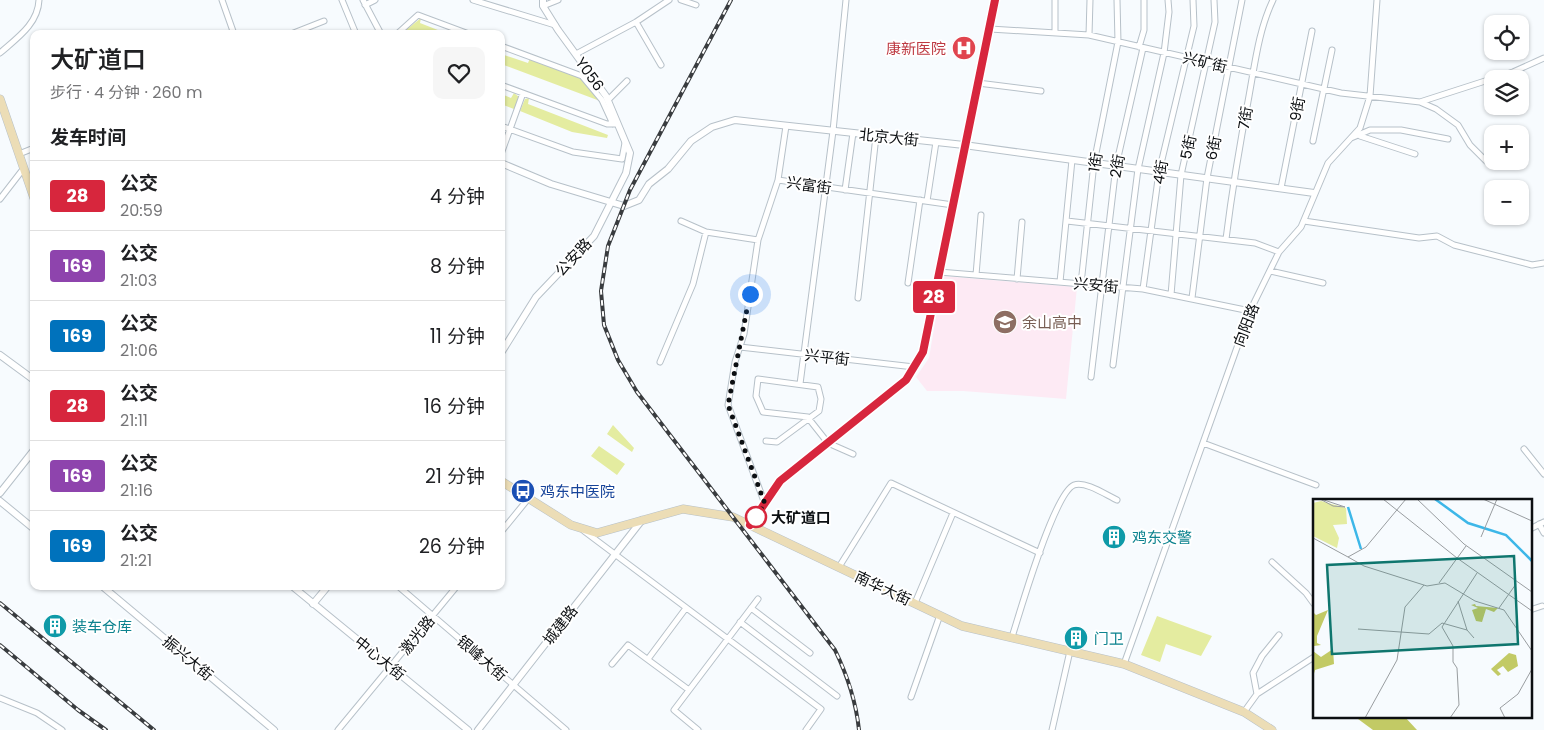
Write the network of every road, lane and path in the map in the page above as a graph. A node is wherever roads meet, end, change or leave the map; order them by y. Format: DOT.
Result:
graph roads {
  1 [pos="39,0"];
  2 [pos="222,0"];
  3 [pos="342,0"];
  4 [pos="375,0"];
  5 [pos="473,0"];
  6 [pos="558,0"];
  7 [pos="668,0"];
  8 [pos="681,0"];
  9 [pos="846,0"];
  10 [pos="995,0"];
  11 [pos="1055,0"];
  12 [pos="1090,0"];
  13 [pos="1117,0"];
  14 [pos="1144,0"];
  15 [pos="1168,0"];
  16 [pos="1193,0"];
  17 [pos="1214,0"];
  18 [pos="1242,0"];
  19 [pos="1274,0"];
  20 [pos="1377,0"];
  21 [pos="364,2"];
  22 [pos="543,3"];
  23 [pos="696,6"];
  24 [pos="324,21"];
  25 [pos="636,22"];
  26 [pos="555,25"];
  27 [pos="990,29"];
  28 [pos="233,30"];
  29 [pos="301,30"];
  30 [pos="354,30"];
  31 [pos="379,30"];
  32 [pos="401,30"];
  33 [pos="458,30"];
  34 [pos="1312,31"];
  35 [pos="1055,33"];
  36 [pos="1089,35"];
  37 [pos="1118,42"];
  38 [pos="505,47"];
  39 [pos="1141,48"];
  40 [pos="1332,50"];
  41 [pos="0,53"];
  42 [pos="1164,53"];
  43 [pos="576,54"];
  44 [pos="1186,58"];
  45 [pos="1544,58"];
  46 [pos="1207,63"];
  47 [pos="661,65"];
  48 [pos="1228,67"];
  49 [pos="1253,73"];
  50 [pos="627,81"];
  51 [pos="978,83"];
  52 [pos="1302,84"];
  53 [pos="505,86"];
  54 [pos="1324,89"];
  55 [pos="1041,91"];
  56 [pos="523,93"];
  57 [pos="1370,96"];
  58 [pos="0,99"];
  59 [pos="608,100"];
  60 [pos="1420,102"];
  61 [pos="615,124"];
  62 [pos="786,126"];
  63 [pos="505,127"];
  64 [pos="510,129"];
  65 [pos="833,131"];
  66 [pos="853,133"];
  67 [pos="876,136"];
  68 [pos="1360,136"];
  69 [pos="1351,138"];
  70 [pos="1448,138"];
  71 [pos="1313,141"];
  72 [pos="625,142"];
  73 [pos="936,142"];
  74 [pos="505,143"];
  75 [pos="964,145"];
  76 [pos="30,150"];
  77 [pos="630,153"];
  78 [pos="19,154"];
  79 [pos="1415,154"];
  80 [pos="1484,159"];
  81 [pos="1072,160"];
  82 [pos="1094,163"];
  83 [pos="505,165"];
  84 [pos="1116,166"];
  85 [pos="24,168"];
  86 [pos="1138,169"];
  87 [pos="1159,172"];
  88 [pos="1182,175"];
  89 [pos="1207,178"];
  90 [pos="778,180"];
  91 [pos="1233,182"];
  92 [pos="30,186"];
  93 [pos="824,187"];
  94 [pos="1281,188"];
  95 [pos="845,190"];
  96 [pos="870,193"];
  97 [pos="1314,193"];
  98 [pos="0,200"];
  99 [pos="920,200"];
  100 [pos="927,201"];
  101 [pos="610,203"];
  102 [pos="952,205"];
  103 [pos="981,215"];
  104 [pos="681,221"];
  105 [pos="1068,221"];
  106 [pos="1304,221"];
  107 [pos="1022,222"];
  108 [pos="1087,223"];
  109 [pos="1109,225"];
  110 [pos="1131,227"];
  111 [pos="1151,230"];
  112 [pos="706,232"];
  113 [pos="1176,233"];
  114 [pos="1200,236"];
  115 [pos="1226,239"];
  116 [pos="758,240"];
  117 [pos="1279,252"];
  118 [pos="1544,263"];
  119 [pos="1270,271"];
  120 [pos="939,272"];
  121 [pos="976,275"];
  122 [pos="1017,279"];
  123 [pos="1060,282"];
  124 [pos="908,283"];
  125 [pos="1081,284"];
  126 [pos="1323,284"];
  127 [pos="1101,286"];
  128 [pos="1124,287"];
  129 [pos="1143,289"];
  130 [pos="1171,295"];
  131 [pos="858,298"];
  132 [pos="1192,298"];
  133 [pos="1250,311"];
  134 [pos="505,347"];
  135 [pos="740,347"];
  136 [pos="802,354"];
  137 [pos="0,355"];
  138 [pos="660,362"];
  139 [pos="1113,365"];
  140 [pos="914,367"];
  141 [pos="30,377"];
  142 [pos="1091,377"];
  143 [pos="800,384"];
  144 [pos="809,419"];
  145 [pos="766,441"];
  146 [pos="828,443"];
  147 [pos="1203,443"];
  148 [pos="1524,448"];
  149 [pos="853,454"];
  150 [pos="30,455"];
  151 [pos="1544,474"];
  152 [pos="505,484"];
  153 [pos="1316,485"];
  154 [pos="0,493"];
  155 [pos="528,499"];
  156 [pos="1117,500"];
  157 [pos="0,501"];
  158 [pos="765,504"];
  159 [pos="953,513"];
  160 [pos="643,519"];
  161 [pos="1542,523"];
  162 [pos="750,525"];
  163 [pos="30,526"];
  164 [pos="505,527"];
  165 [pos="584,530"];
  166 [pos="1544,533"];
  167 [pos="1040,553"];
  168 [pos="615,555"];
  169 [pos="1272,562"];
  170 [pos="839,567"];
  171 [pos="107,590"];
  172 [pos="297,590"];
  173 [pos="325,590"];
  174 [pos="403,590"];
  175 [pos="454,590"];
  176 [pos="758,599"];
  177 [pos="915,603"];
  178 [pos="1313,603"];
  179 [pos="314,604"];
  180 [pos="1542,606"];
  181 [pos="686,608"];
  182 [pos="751,608"];
  183 [pos="1532,609"];
  184 [pos="940,615"];
  185 [pos="433,616"];
  186 [pos="740,622"];
  187 [pos="1279,636"];
  188 [pos="1012,638"];
  189 [pos="727,639"];
  190 [pos="1070,651"];
  191 [pos="810,652"];
  192 [pos="1313,658"];
  193 [pos="648,659"];
  194 [pos="612,664"];
  195 [pos="1124,664"];
  196 [pos="391,667"];
  197 [pos="513,685"];
  198 [pos="689,690"];
  199 [pos="1257,694"];
  200 [pos="837,696"];
  201 [pos="911,697"];
  202 [pos="0,698"];
  203 [pos="1244,712"];
  204 [pos="62,730"];
  205 [pos="274,730"];
  206 [pos="338,730"];
  207 [pos="468,730"];
  208 [pos="478,730"];
  209 [pos="566,730"];
  210 [pos="698,730"];
  211 [pos="806,730"];
  212 [pos="1052,730"];
  213 [pos="1272,730"];
  1 -- 41 [label="street"];
  2 -- 28 [label="street"];
  3 -- 30 [label="street"];
  4 -- 21 [label="street"];
  5 -- 26 [label="street"];
  6 -- 22 [label="street"];
  7 -- 25 [label="street"];
  8 -- 23 [label="street"];
  9 -- 65 [label="street"];
  10 -- 27 [label="street"];
  11 -- 35 [label="street"];
  12 -- 36 [label="street"];
  13 -- 37 [label="street, 1街"];
  14 -- 39 [label="street, 2街"];
  15 -- 42 [label="street"];
  16 -- 44 [label="street, 4街"];
  17 -- 46 [label="street, 5街"];
  18 -- 48 [label="street, 6街"];
  19 -- 49 [label="street, 7街"];
  20 -- 57 [label="street, 向阳路"];
  21 -- 31 [label="street"];
  22 -- 26 [label="street, Y056 / Y056"];
  24 -- 29 [label="street"];
  25 -- 43 [label="street"];
  25 -- 47 [label="street"];
  26 -- 43 [label="street, Y056 / Y056"];
  27 -- 35 [label="street, 兴矿街"];
  27 -- 51 [label="street"];
  32 -- 33 [label="street"];
  34 -- 52 [label="street, 9街"];
  35 -- 36 [label="street, 兴矿街"];
  36 -- 37 [label="street, 兴矿街"];
  37 -- 39 [label="street, 兴矿街"];
  37 -- 82 [label="street, 1街"];
  38 -- 61 [label="street"];
  39 -- 42 [label="street, 兴矿街"];
  39 -- 84 [label="street, 2街"];
  40 -- 54 [label="street"];
  42 -- 44 [label="street, 兴矿街"];
  42 -- 86 [label="street"];
  43 -- 59 [label="street, Y056 / Y056"];
  44 -- 46 [label="street, 兴矿街"];
  44 -- 87 [label="street, 4街"];
  45 -- 60 [label="street"];
  46 -- 48 [label="street, 兴矿街"];
  46 -- 88 [label="street, 5街"];
  48 -- 49 [label="street, 兴矿街"];
  48 -- 89 [label="street, 6街"];
  49 -- 52 [label="street, 兴矿街"];
  49 -- 91 [label="street, 7街"];
  50 -- 59 [label="street"];
  51 -- 55 [label="street"];
  51 -- 75 [label="street"];
  52 -- 54 [label="street, 兴矿街"];
  52 -- 94 [label="street, 9街"];
  53 -- 56 [label="street"];
  54 -- 57 [label="street, 兴矿街"];
  54 -- 71 [label="street"];
  56 -- 61 [label="street"];
  56 -- 64 [label="street"];
  57 -- 60 [label="street, 兴矿街"];
  57 -- 69 [label="street, 向阳路"];
  58 -- 78 [label="main road"];
  59 -- 61 [label="street, Y056 / Y056"];
  60 -- 80 [label="street"];
  61 -- 72 [label="street, Y056 / Y056"];
  62 -- 65 [label="street, 北京大街"];
  62 -- 90 [label="street"];
  62 -- 101 [label="street, 北京大街"];
  63 -- 64 [label="street"];
  64 -- 72 [label="street"];
  64 -- 74 [label="street"];
  65 -- 66 [label="street, 北京大街"];
  65 -- 93 [label="street"];
  66 -- 67 [label="street, 北京大街"];
  66 -- 95 [label="street"];
  67 -- 73 [label="street, 北京大街"];
  67 -- 96 [label="street"];
  68 -- 69 [label="street"];
  68 -- 70 [label="street"];
  68 -- 79 [label="street"];
  69 -- 97 [label="street, 向阳路"];
  72 -- 77 [label="street, Y056 / Y056"];
  73 -- 75 [label="street, 北京大街"];
  73 -- 100 [label="street"];
  75 -- 81 [label="street, 北京大街"];
  75 -- 102 [label="street"];
  76 -- 78 [label="street"];
  77 -- 101 [label="street, 公安路"];
  78 -- 85 [label="main road"];
  81 -- 82 [label="street, 北京大街"];
  81 -- 105 [label="street"];
  82 -- 84 [label="street, 北京大街"];
  82 -- 108 [label="street, 1街"];
  83 -- 101 [label="street, 北京大街"];
  84 -- 86 [label="street, 北京大街"];
  84 -- 109 [label="street, 2街"];
  85 -- 92 [label="main road"];
  85 -- 98 [label="street"];
  86 -- 87 [label="street, 北京大街"];
  86 -- 110 [label="street"];
  87 -- 88 [label="street, 北京大街"];
  87 -- 111 [label="street, 4街"];
  88 -- 89 [label="street, 北京大街"];
  88 -- 113 [label="street, 5街"];
  89 -- 91 [label="street, 北京大街"];
  89 -- 114 [label="street, 6街"];
  90 -- 93 [label="street, 兴富街"];
  90 -- 116 [label="street, 兴富街"];
  91 -- 94 [label="street, 北京大街"];
  91 -- 115 [label="street, 7街"];
  93 -- 95 [label="street, 兴富街"];
  93 -- 136 [label="street"];
  94 -- 97 [label="street, 北京大街"];
  95 -- 96 [label="street, 兴富街"];
  96 -- 99 [label="street, 兴富街"];
  96 -- 131 [label="street"];
  97 -- 106 [label="street, 向阳路"];
  99 -- 100 [label="street, 兴富街"];
  99 -- 124 [label="street"];
  100 -- 102 [label="street, 兴富街"];
  101 -- 134 [label="street, 公安路"];
  102 -- 120 [label="street"];
  103 -- 121 [label="street"];
  104 -- 112 [label="street"];
  105 -- 108 [label="street"];
  105 -- 123 [label="street"];
  106 -- 117 [label="street, 向阳路"];
  106 -- 118 [label="street"];
  107 -- 122 [label="street"];
  108 -- 109 [label="street"];
  108 -- 125 [label="street, 1街"];
  109 -- 110 [label="street"];
  109 -- 127 [label="street, 2街"];
  110 -- 111 [label="street"];
  110 -- 128 [label="street"];
  111 -- 113 [label="street"];
  111 -- 129 [label="street, 4街"];
  112 -- 116 [label="street"];
  112 -- 138 [label="street"];
  113 -- 114 [label="street"];
  113 -- 130 [label="street, 5街"];
  114 -- 115 [label="street"];
  114 -- 132 [label="street, 6街"];
  115 -- 117 [label="street"];
  116 -- 135 [label="street, 兴富街"];
  117 -- 119 [label="street, 向阳路"];
  119 -- 126 [label="street"];
  119 -- 133 [label="street, 向阳路"];
  120 -- 121 [label="street, 兴安街"];
  120 -- 140 [label="street"];
  121 -- 122 [label="street, 兴安街"];
  122 -- 123 [label="street, 兴安街"];
  123 -- 125 [label="street, 兴安街"];
  125 -- 127 [label="street, 兴安街"];
  127 -- 128 [label="street, 兴安街"];
  127 -- 142 [label="street, 2街"];
  128 -- 129 [label="street, 兴安街"];
  128 -- 139 [label="street"];
  129 -- 130 [label="street, 兴安街"];
  130 -- 132 [label="street, 兴安街"];
  132 -- 133 [label="street, 兴安街"];
  133 -- 147 [label="street, 向阳路"];
  135 -- 136 [label="street, 兴平街"];
  135 -- 158 [label="street, 兴富街"];
  136 -- 140 [label="street, 兴平街"];
  136 -- 143 [label="street"];
  137 -- 141 [label="street"];
  140 -- 146 [label="street"];
  143 -- 144 [label="street"];
  143 -- 144 [label="street"];
  144 -- 145 [label="street"];
  144 -- 146 [label="street"];
  146 -- 149 [label="street"];
  146 -- 158 [label="street"];
  147 -- 153 [label="street"];
  147 -- 195 [label="street, 向阳路"];
  148 -- 151 [label="street"];
  150 -- 154 [label="street"];
  152 -- 155 [label="main road, 南华大街"];
  155 -- 164 [label="street"];
  155 -- 165 [label="main road, 南华大街"];
  156 -- 167 [label="street"];
  157 -- 163 [label="street"];
  158 -- 162 [label="street"];
  159 -- 167 [label="street"];
  159 -- 170 [label="street"];
  159 -- 177 [label="street"];
  160 -- 162 [label="main road, 南华大街"];
  160 -- 165 [label="main road, 南华大街"];
  160 -- 168 [label="street, 城建路"];
  161 -- 166 [label="street"];
  162 -- 170 [label="main road, 南华大街"];
  165 -- 168 [label="street"];
  167 -- 188 [label="street"];
  168 -- 181 [label="street"];
  168 -- 197 [label="street, 城建路"];
  169 -- 178 [label="street"];
  170 -- 177 [label="main road, 南华大街"];
  171 -- 205 [label="street, 振兴大街"];
  172 -- 179 [label="street, 中心大街"];
  173 -- 179 [label="street"];
  174 -- 185 [label="street, 银峰大街"];
  175 -- 185 [label="street, 激光路"];
  176 -- 182 [label="street"];
  177 -- 184 [label="main road, 南华大街"];
  179 -- 196 [label="street, 中心大街"];
  180 -- 183 [label="street"];
  181 -- 189 [label="street"];
  181 -- 193 [label="street"];
  182 -- 186 [label="street"];
  182 -- 191 [label="street"];
  184 -- 188 [label="main road, 南华大街"];
  184 -- 201 [label="street"];
  185 -- 196 [label="street, 激光路"];
  185 -- 197 [label="street, 银峰大街"];
  186 -- 189 [label="street"];
  186 -- 200 [label="street"];
  187 -- 199 [label="street"];
  188 -- 190 [label="main road, 南华大街"];
  189 -- 198 [label="street"];
  189 -- 211 [label="street"];
  190 -- 195 [label="main road, 南华大街"];
  190 -- 212 [label="street"];
  192 -- 199 [label="street"];
  193 -- 194 [label="street"];
  193 -- 198 [label="street"];
  195 -- 203 [label="main road, 南华大街"];
  196 -- 206 [label="street, 激光路"];
  196 -- 207 [label="street, 中心大街"];
  197 -- 208 [label="street, 城建路"];
  197 -- 209 [label="street, 银峰大街"];
  198 -- 210 [label="street"];
  199 -- 203 [label="street"];
  202 -- 204 [label="street"];
  203 -- 213 [label="main road, 南华大街"];
}
